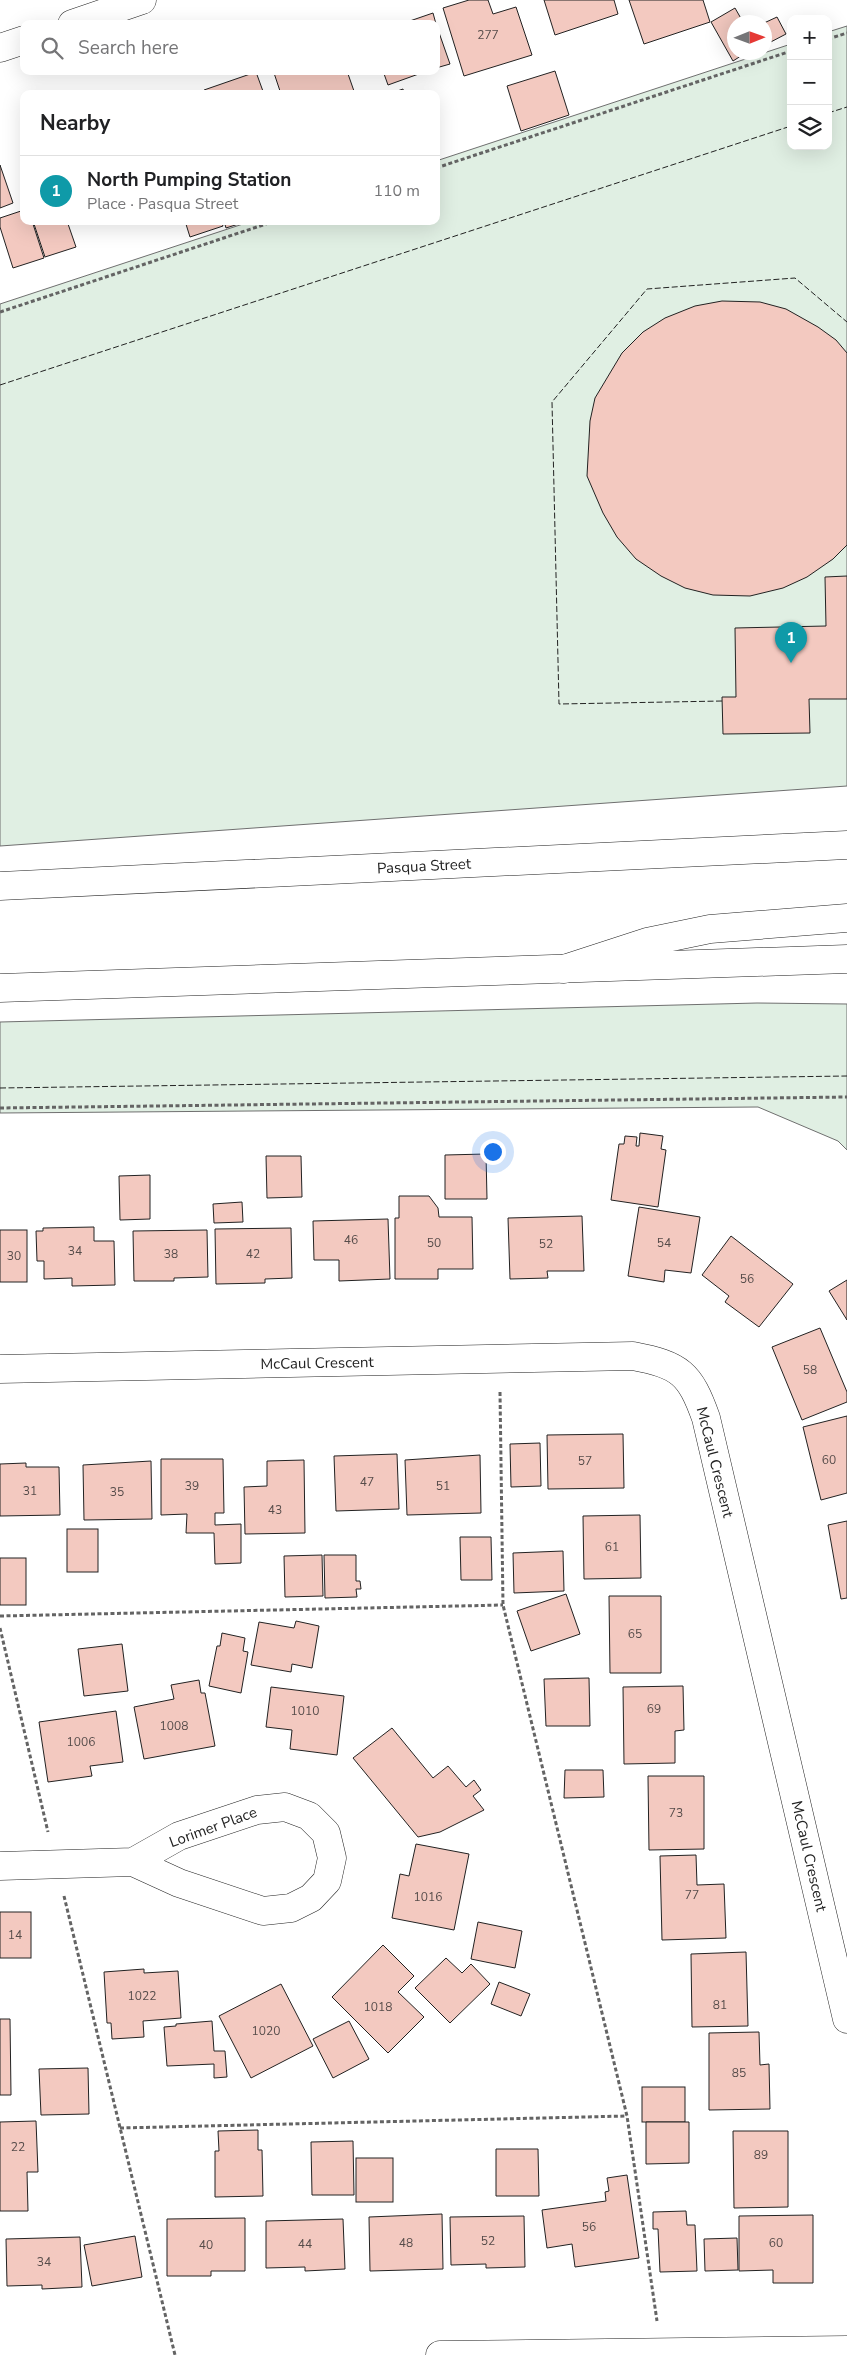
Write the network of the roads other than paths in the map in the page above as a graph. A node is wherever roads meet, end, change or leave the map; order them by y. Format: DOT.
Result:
graph roads {
  1 [pos="142,0"];
  2 [pos="84,20"];
  3 [pos="20,41"];
  4 [pos="0,48"];
  5 [pos="847,845"];
  6 [pos="0,886"];
  7 [pos="847,918"];
  8 [pos="847,959"];
  9 [pos="564,969"];
  10 [pos="0,988"];
  11 [pos="0,1369"];
  12 [pos="133,1862"];
  13 [pos="0,1866"];
  14 [pos="847,2019"];
  15 [pos="847,2350"];
  16 [pos="440,2355"];
  1 -- 2 [label="street"];
  3 -- 4 [label="street"];
  5 -- 6 [label="street, Pasqua Street"];
  7 -- 9 [label="street"];
  8 -- 9 [label="street"];
  9 -- 10 [label="street"];
  11 -- 14 [label="street, McCaul Crescent"];
  12 -- 12 [label="street, Lorimer Place"];
  12 -- 13 [label="street, Lorimer Place"];
  15 -- 16 [label="street"];
}
